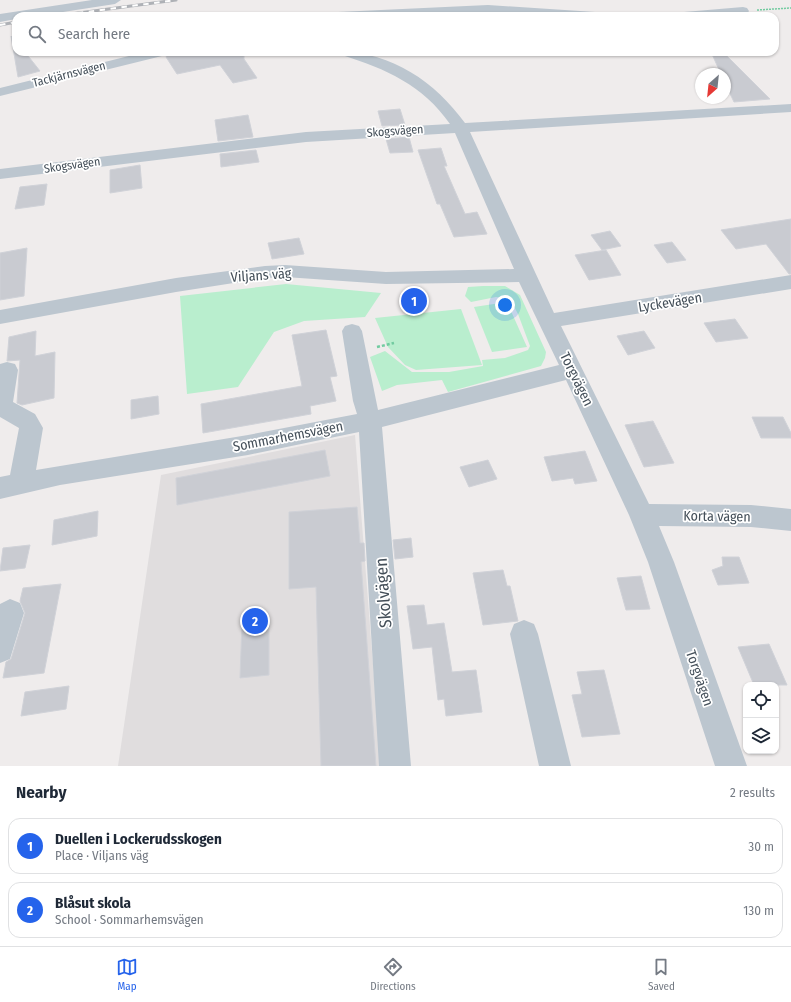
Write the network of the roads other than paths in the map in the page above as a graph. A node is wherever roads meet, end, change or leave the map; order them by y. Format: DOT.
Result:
graph roads {
  1 [pos="115,0"];
  2 [pos="743,11"];
  3 [pos="38,12"];
  4 [pos="424,12"];
  5 [pos="534,12"];
  6 [pos="731,12"];
  7 [pos="12,16"];
  8 [pos="0,18"];
  9 [pos="145,56"];
  10 [pos="360,56"];
  11 [pos="0,92"];
  12 [pos="791,108"];
  13 [pos="460,127"];
  14 [pos="0,174"];
  15 [pos="526,275"];
  16 [pos="791,282"];
  17 [pos="0,317"];
  18 [pos="549,321"];
  19 [pos="352,331"];
  20 [pos="8,370"];
  21 [pos="573,370"];
  22 [pos="370,421"];
  23 [pos="10,486"];
  24 [pos="642,514"];
  25 [pos="791,520"];
  26 [pos="10,613"];
  27 [pos="524,634"];
  28 [pos="0,649"];
  29 [pos="395,766"];
  30 [pos="555,766"];
  31 [pos="731,766"];
  1 -- 3 [label="street"];
  2 -- 6 [label="street"];
  4 -- 5 [label="street"];
  7 -- 8 [label="street"];
  9 -- 11 [label="street, Tackjärnsvägen"];
  10 -- 13 [label="street, Torgvägen"];
  12 -- 13 [label="street, Skogsvägen"];
  13 -- 14 [label="street, Skogsvägen"];
  13 -- 15 [label="street, Torgvägen"];
  15 -- 17 [label="street, Viljans väg"];
  15 -- 18 [label="street, Torgvägen"];
  16 -- 18 [label="street, Lyckevägen"];
  18 -- 21 [label="street, Torgvägen"];
  19 -- 22 [label="street, Skolvägen"];
  20 -- 23 [label="street"];
  21 -- 22 [label="street, Sommarhemsvägen"];
  21 -- 24 [label="street, Torgvägen"];
  22 -- 23 [label="street, Sommarhemsvägen"];
  22 -- 29 [label="street, Skolvägen"];
  24 -- 25 [label="street, Korta vägen"];
  24 -- 31 [label="street, Torgvägen"];
  26 -- 28 [label="street"];
  27 -- 30 [label="street"];
}
